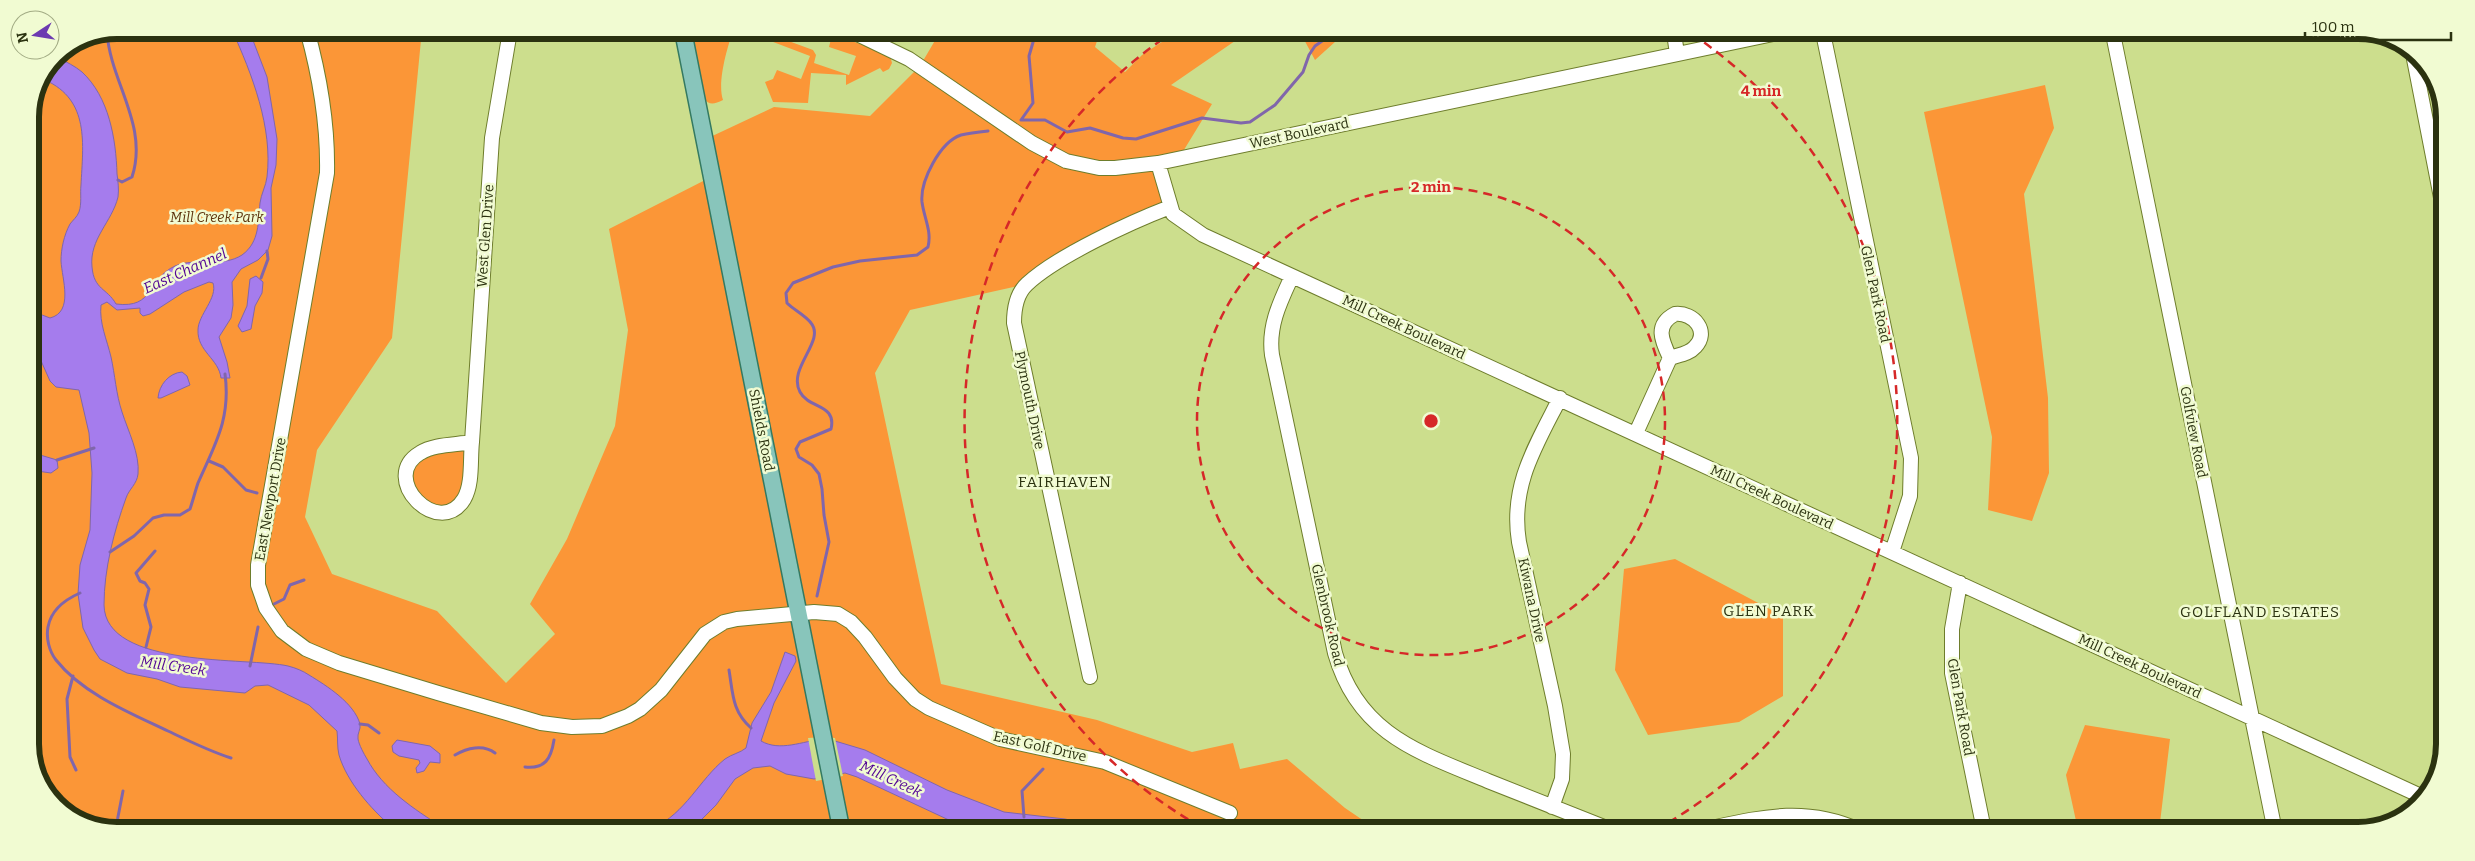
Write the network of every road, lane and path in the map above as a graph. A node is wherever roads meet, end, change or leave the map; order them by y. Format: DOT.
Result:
graph roads {
  1 [pos="309,39"];
  2 [pos="509,39"];
  3 [pos="685,39"];
  4 [pos="866,39"];
  5 [pos="1675,39"];
  6 [pos="1749,39"];
  7 [pos="1824,39"];
  8 [pos="2114,39"];
  9 [pos="1677,54"];
  10 [pos="2415,64"];
  11 [pos="1158,163"];
  12 [pos="2436,172"];
  13 [pos="1170,207"];
  14 [pos="1292,276"];
  15 [pos="1670,358"];
  16 [pos="1560,398"];
  17 [pos="1636,433"];
  18 [pos="472,442"];
  19 [pos="1892,552"];
  20 [pos="1960,583"];
  21 [pos="798,613"];
  22 [pos="1090,677"];
  23 [pos="2251,716"];
  24 [pos="2418,794"];
  25 [pos="1552,807"];
  26 [pos="1230,813"];
  27 [pos="840,822"];
  28 [pos="1589,822"];
  29 [pos="1743,822"];
  30 [pos="1837,822"];
  31 [pos="1982,822"];
  32 [pos="2273,822"];
  1 -- 21 [label="street, East Newport Drive"];
  2 -- 18 [label="street, West Glen Drive"];
  3 -- 21 [label="main road, Shields Road"];
  4 -- 11 [label="street, West Boulevard"];
  5 -- 9 [label="street"];
  6 -- 9 [label="street, West Boulevard"];
  7 -- 19 [label="street, Glen Park Road"];
  8 -- 23 [label="street, Golfview Road"];
  9 -- 11 [label="street, West Boulevard"];
  10 -- 12 [label="street"];
  11 -- 13 [label="street"];
  13 -- 14 [label="street, Mill Creek Boulevard"];
  13 -- 22 [label="street, Plymouth Drive"];
  14 -- 16 [label="street, Mill Creek Boulevard"];
  14 -- 25 [label="street, Glenbrook Road"];
  15 -- 17 [label="street"];
  16 -- 17 [label="street, Mill Creek Boulevard"];
  16 -- 25 [label="street, Kiwana Drive"];
  17 -- 19 [label="street, Mill Creek Boulevard"];
  18 -- 18 [label="street, West Glen Drive"];
  19 -- 20 [label="street, Mill Creek Boulevard"];
  20 -- 23 [label="street, Mill Creek Boulevard"];
  20 -- 31 [label="street, Glen Park Road"];
  21 -- 26 [label="street, East Golf Drive"];
  21 -- 27 [label="main road, Shields Road"];
  23 -- 24 [label="street, Mill Creek Boulevard"];
  23 -- 32 [label="street, Golfview Road"];
  25 -- 28 [label="street, Glenbrook Road"];
  29 -- 30 [label="street"];
}
